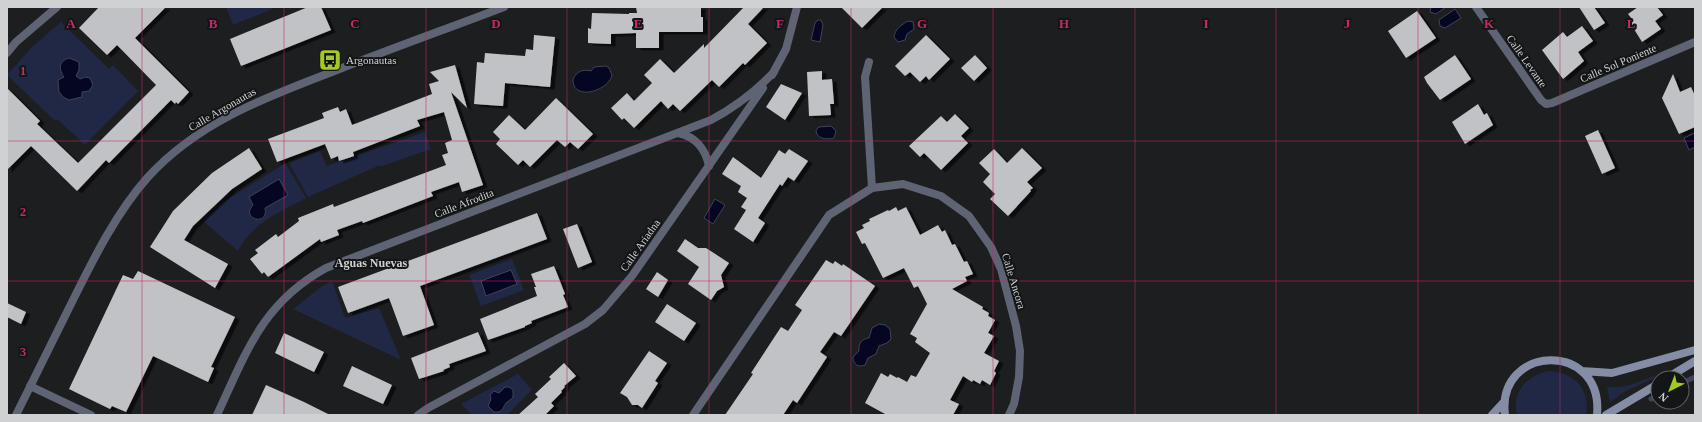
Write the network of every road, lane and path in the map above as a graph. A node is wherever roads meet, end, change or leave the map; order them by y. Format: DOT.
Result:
graph roads {
  1 [pos="57,7"];
  2 [pos="504,7"];
  3 [pos="797,7"];
  4 [pos="1476,7"];
  5 [pos="1695,42"];
  6 [pos="7,53"];
  7 [pos="869,62"];
  8 [pos="774,72"];
  9 [pos="1549,104"];
  10 [pos="678,133"];
  11 [pos="708,166"];
  12 [pos="872,188"];
  13 [pos="1695,350"];
  14 [pos="1695,361"];
  15 [pos="1680,370"];
  16 [pos="1582,371"];
  17 [pos="30,386"];
  18 [pos="1650,389"];
  19 [pos="1504,402"];
  20 [pos="16,415"];
  21 [pos="91,415"];
  22 [pos="217,415"];
  23 [pos="418,415"];
  24 [pos="694,415"];
  25 [pos="1009,415"];
  26 [pos="1492,415"];
  27 [pos="1505,415"];
  28 [pos="1597,415"];
  29 [pos="1606,415"];
  1 -- 6 [label="street"];
  2 -- 17 [label="street, Calle Argonautas"];
  3 -- 8 [label="street, Calle Ariadna"];
  4 -- 9 [label="street, Calle Levante"];
  5 -- 9 [label="street, Calle Sol Poniente"];
  7 -- 12 [label="street"];
  8 -- 10 [label="street, Calle Afrodita"];
  8 -- 11 [label="street, Calle Ariadna"];
  10 -- 11 [label="street"];
  10 -- 22 [label="street, Calle Afrodita"];
  11 -- 23 [label="street, Calle Ariadna"];
  12 -- 24 [label="street, Calle Ancora"];
  12 -- 25 [label="street, Calle Ancora"];
  13 -- 16 [label="main road"];
  14 -- 15 [label="main road"];
  16 -- 19 [label="main road"];
  16 -- 28 [label="main road"];
  17 -- 20 [label="street, Calle Argonautas"];
  17 -- 21 [label="street"];
  18 -- 29 [label="main road"];
  19 -- 26 [label="main road"];
  19 -- 27 [label="main road"];
}
